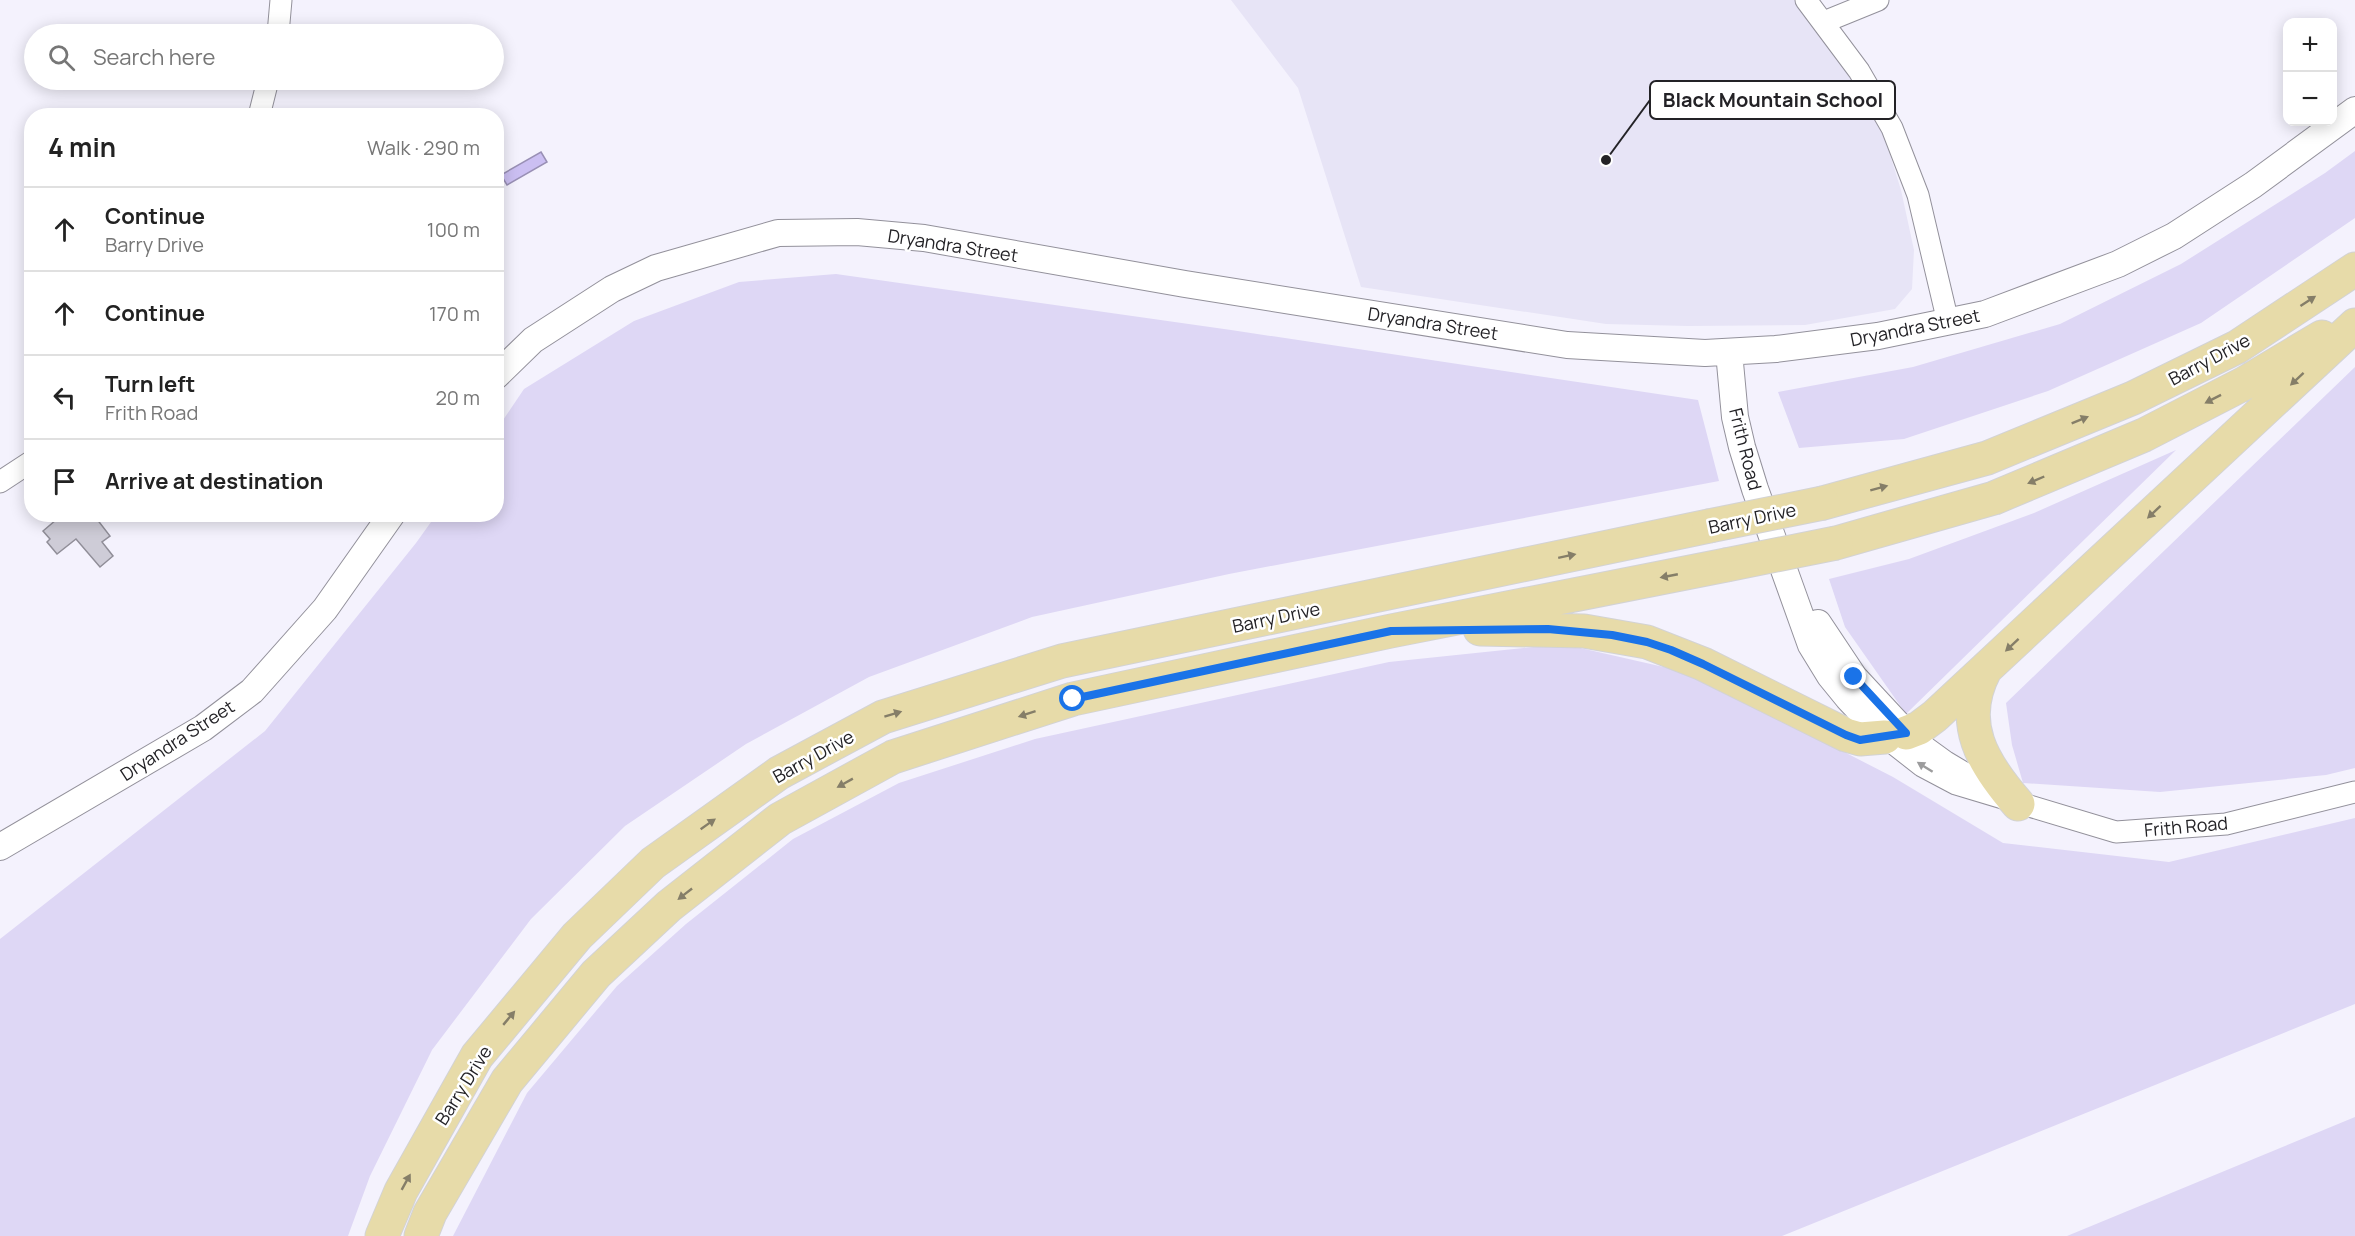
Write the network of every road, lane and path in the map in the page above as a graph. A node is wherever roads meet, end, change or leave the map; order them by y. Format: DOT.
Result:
graph roads {
  1 [pos="281,0"];
  2 [pos="1806,0"];
  3 [pos="1878,0"];
  4 [pos="1824,22"];
  5 [pos="279,24"];
  6 [pos="265,90"];
  7 [pos="261,108"];
  8 [pos="2355,110"];
  9 [pos="2355,269"];
  10 [pos="2355,317"];
  11 [pos="1948,322"];
  12 [pos="2355,325"];
  13 [pos="1729,352"];
  14 [pos="504,368"];
  15 [pos="24,466"];
  16 [pos="0,482"];
  17 [pos="386,522"];
  18 [pos="1391,631"];
  19 [pos="1986,669"];
  20 [pos="1895,735"];
  21 [pos="2355,792"];
  22 [pos="2018,804"];
  23 [pos="0,847"];
  24 [pos="382,1236"];
  25 [pos="421,1236"];
  1 -- 5 [label="street"];
  2 -- 4 [label="street"];
  3 -- 4 [label="street"];
  4 -- 11 [label="street"];
  6 -- 7 [label="street"];
  8 -- 11 [label="street, Dryandra Street"];
  24 -- 9 [label="main road, Barry Drive, one-way, bridge"];
  10 -- 18 [label="main road, Barry Drive, one-way, bridge"];
  11 -- 13 [label="street, Dryandra Street"];
  12 -- 19 [label="main road, one-way"];
  13 -- 14 [label="street, Dryandra Street"];
  13 -- 20 [label="street, Frith Road"];
  15 -- 16 [label="street"];
  17 -- 23 [label="street, Dryandra Street"];
  18 -- 20 [label="main road"];
  18 -- 25 [label="main road, Barry Drive, one-way"];
  19 -- 20 [label="main road"];
  19 -- 22 [label="main road"];
  20 -- 22 [label="street, Frith Road"];
  21 -- 22 [label="street, Frith Road"];
}
